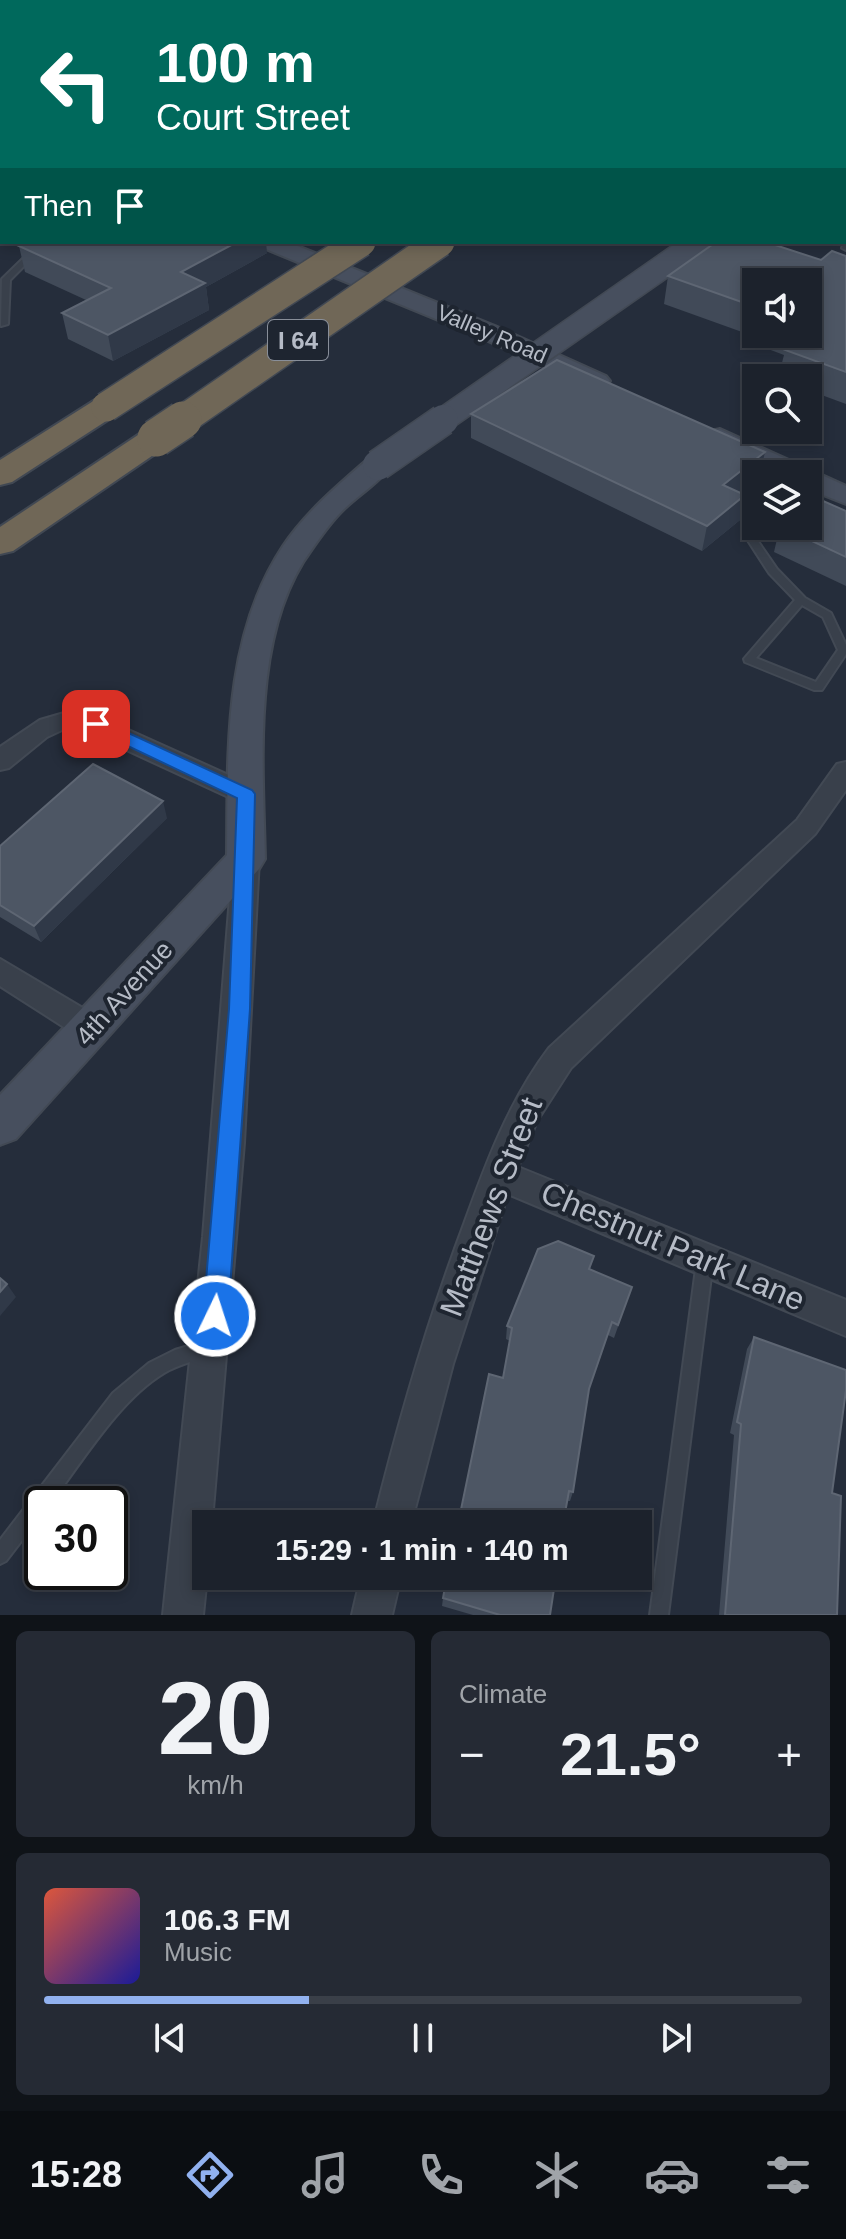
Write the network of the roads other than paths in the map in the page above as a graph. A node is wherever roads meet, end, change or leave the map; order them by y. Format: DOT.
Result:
graph roads {
  1 [pos="42,244"];
  2 [pos="274,244"];
  3 [pos="358,244"];
  4 [pos="437,244"];
  5 [pos="695,244"];
  6 [pos="4,324"];
  7 [pos="620,391"];
  8 [pos="702,429"];
  9 [pos="766,460"];
  10 [pos="0,475"];
  11 [pos="822,486"];
  12 [pos="846,496"];
  13 [pos="753,540"];
  14 [pos="0,543"];
  15 [pos="801,600"];
  16 [pos="0,761"];
  17 [pos="846,771"];
  18 [pos="246,794"];
  19 [pos="246,859"];
  20 [pos="0,971"];
  21 [pos="92,1029"];
  22 [pos="0,1125"];
  23 [pos="499,1175"];
  24 [pos="705,1260"];
  25 [pos="846,1318"];
  26 [pos="212,1347"];
  27 [pos="396,1510"];
  28 [pos="0,1555"];
  29 [pos="378,1590"];
  30 [pos="183,1615"];
  31 [pos="372,1615"];
  32 [pos="659,1615"];
  1 -- 6 [label="lane"];
  2 -- 7 [label="main road, Valley Road"];
  3 -- 10 [label="highway, I 64, bridge"];
  4 -- 14 [label="highway, I 64, bridge"];
  5 -- 18 [label="main road, bridge"];
  8 -- 9 [label="main road"];
  11 -- 12 [label="main road"];
  13 -- 15 [label="lane"];
  15 -- 15 [label="lane"];
  16 -- 18 [label="street"];
  17 -- 23 [label="street, Matthews Street"];
  18 -- 19 [label="main road"];
  19 -- 21 [label="main road, 4th Avenue"];
  19 -- 26 [label="street"];
  20 -- 21 [label="street"];
  21 -- 22 [label="main road, 4th Avenue"];
  23 -- 24 [label="street, Chestnut Park Lane"];
  23 -- 27 [label="street, Matthews Street"];
  24 -- 25 [label="street, Chestnut Park Lane"];
  24 -- 32 [label="lane"];
  26 -- 28 [label="lane"];
  26 -- 30 [label="street"];
  29 -- 31 [label="street"];
}
